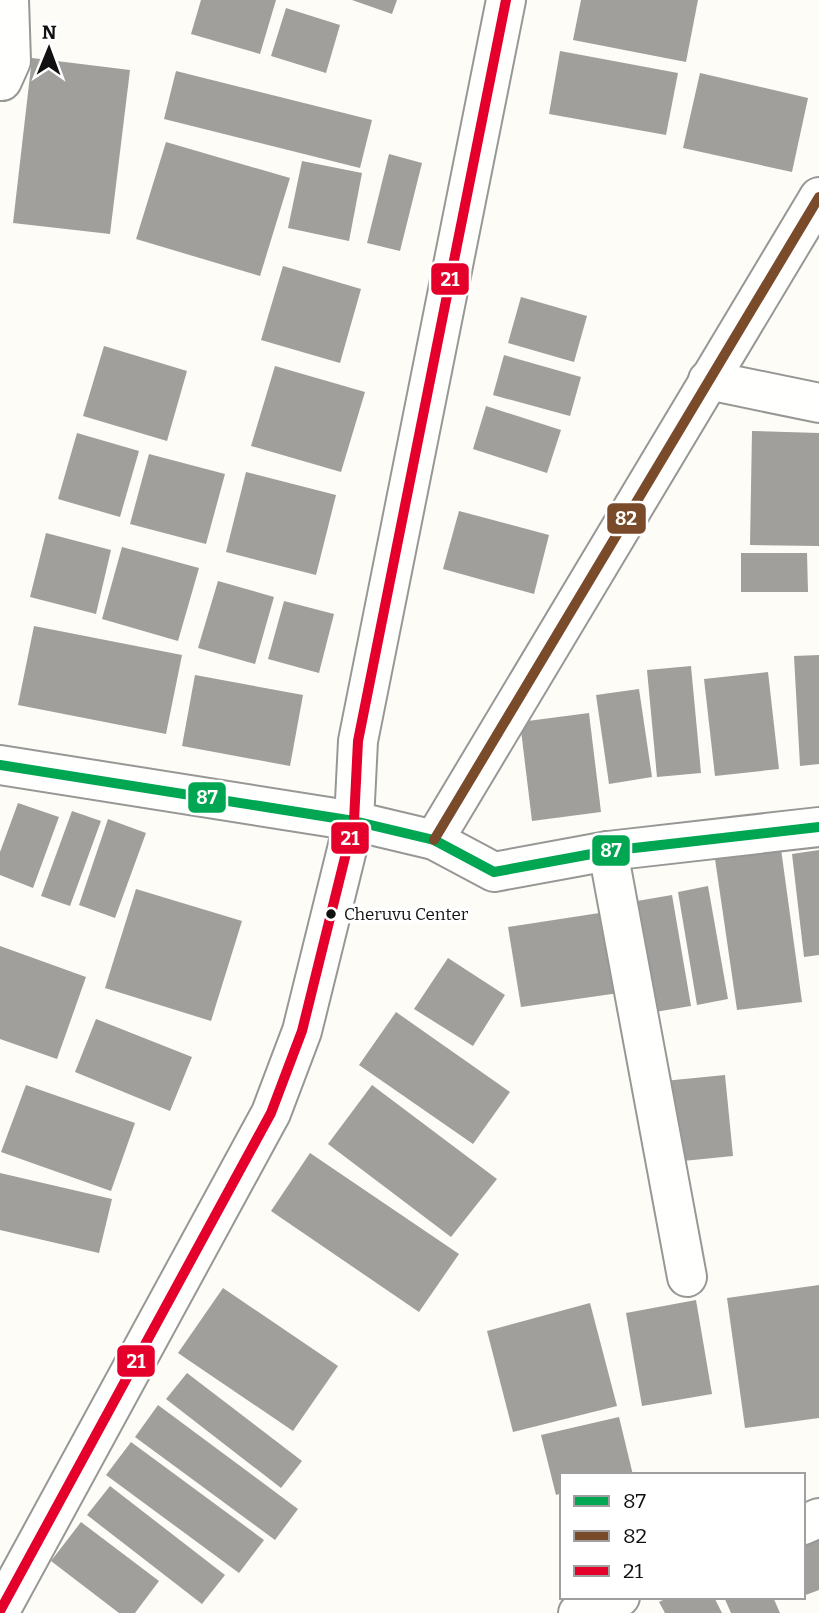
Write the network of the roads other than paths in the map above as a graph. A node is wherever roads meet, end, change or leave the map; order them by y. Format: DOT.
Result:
graph roads {
  1 [pos="9,0"];
  2 [pos="506,0"];
  3 [pos="0,82"];
  4 [pos="819,197"];
  5 [pos="708,380"];
  6 [pos="819,403"];
  7 [pos="0,765"];
  8 [pos="354,821"];
  9 [pos="819,827"];
  10 [pos="434,840"];
  11 [pos="608,851"];
  12 [pos="687,1277"];
  13 [pos="615,1599"];
  14 [pos="0,1611"];
  15 [pos="578,1613"];
  1 -- 3 [label="street"];
  2 -- 8 [label="street"];
  4 -- 5 [label="street"];
  5 -- 6 [label="street"];
  5 -- 10 [label="street"];
  7 -- 8 [label="street"];
  8 -- 10 [label="street"];
  8 -- 14 [label="street"];
  9 -- 11 [label="street"];
  10 -- 11 [label="street"];
  11 -- 12 [label="street"];
  13 -- 15 [label="street"];
}
